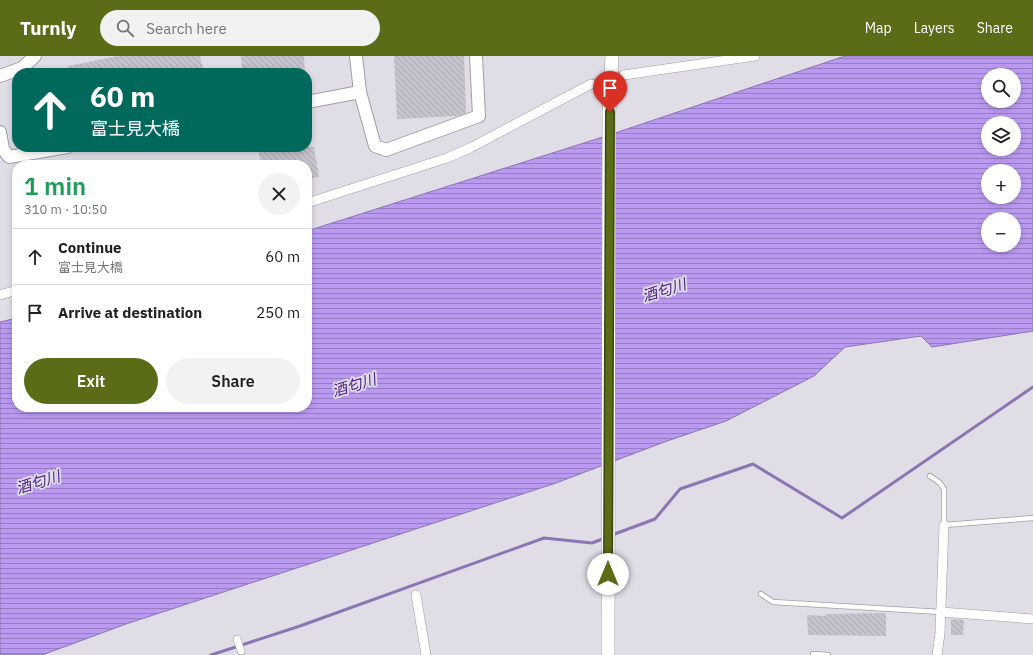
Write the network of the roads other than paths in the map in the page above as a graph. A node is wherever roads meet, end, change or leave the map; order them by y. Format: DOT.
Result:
graph roads {
  1 [pos="35,56"];
  2 [pos="356,56"];
  3 [pos="476,56"];
  4 [pos="607,56"];
  5 [pos="612,56"];
  6 [pos="755,56"];
  7 [pos="22,68"];
  8 [pos="12,72"];
  9 [pos="624,75"];
  10 [pos="0,76"];
  11 [pos="590,84"];
  12 [pos="360,92"];
  13 [pos="312,101"];
  14 [pos="610,112"];
  15 [pos="0,132"];
  16 [pos="38,152"];
  17 [pos="312,201"];
  18 [pos="12,291"];
  19 [pos="0,295"];
  20 [pos="930,476"];
  21 [pos="1033,518"];
  22 [pos="944,525"];
  23 [pos="761,594"];
  24 [pos="416,595"];
  25 [pos="941,612"];
  26 [pos="1033,619"];
  27 [pos="237,639"];
  28 [pos="241,651"];
  29 [pos="813,654"];
  30 [pos="426,655"];
  31 [pos="608,655"];
  32 [pos="828,655"];
  33 [pos="937,655"];
  1 -- 7 [label="street"];
  2 -- 12 [label="street"];
  3 -- 12 [label="street"];
  4 -- 14 [label="main road"];
  5 -- 14 [label="main road"];
  6 -- 9 [label="street"];
  8 -- 10 [label="street"];
  11 -- 17 [label="street"];
  12 -- 13 [label="street"];
  14 -- 31 [label="main road"];
  15 -- 16 [label="street"];
  18 -- 19 [label="street"];
  20 -- 22 [label="lane"];
  21 -- 22 [label="lane"];
  22 -- 25 [label="street"];
  23 -- 25 [label="lane"];
  24 -- 30 [label="street"];
  25 -- 26 [label="street"];
  25 -- 33 [label="street"];
  27 -- 28 [label="street"];
  29 -- 32 [label="lane"];
}
